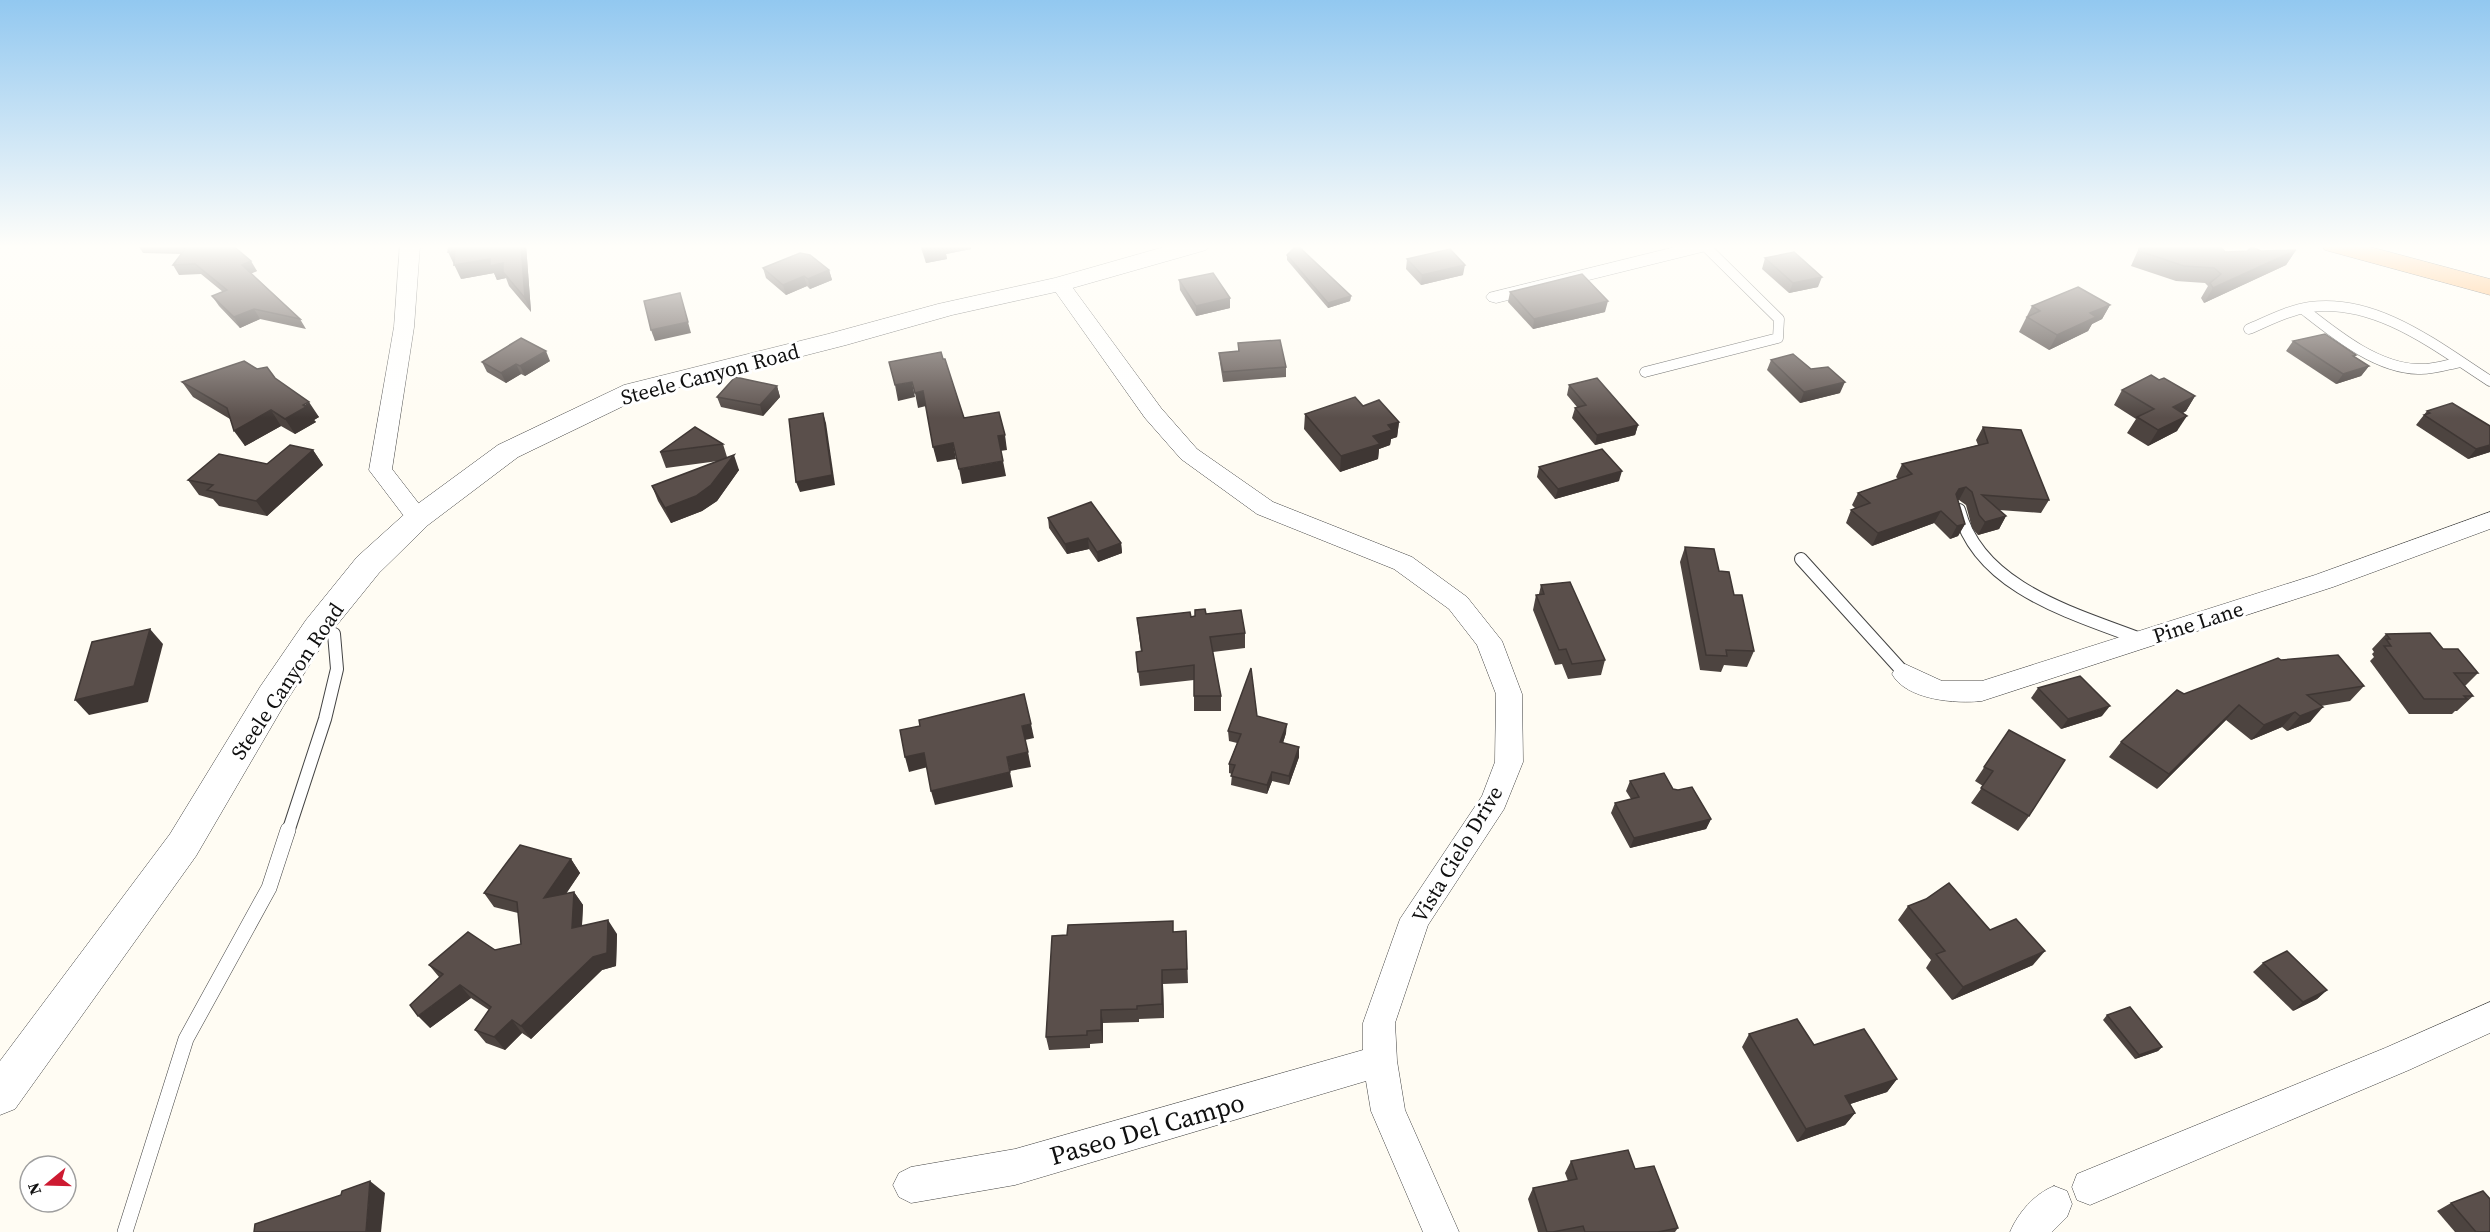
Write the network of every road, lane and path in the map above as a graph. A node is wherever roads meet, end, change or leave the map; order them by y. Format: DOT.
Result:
graph roads {
  1 [pos="406,302"];
  2 [pos="976,302"];
  3 [pos="1073,302"];
  4 [pos="1763,302"];
  5 [pos="2303,309"];
  6 [pos="2248,328"];
  7 [pos="2460,362"];
  8 [pos="1645,372"];
  9 [pos="2490,381"];
  10 [pos="1958,508"];
  11 [pos="418,518"];
  12 [pos="2490,520"];
  13 [pos="1801,560"];
  14 [pos="317,628"];
  15 [pos="2144,640"];
  16 [pos="1905,674"];
  17 [pos="2490,1017"];
  18 [pos="1380,1061"];
  19 [pos="0,1095"];
  20 [pos="911,1185"];
  21 [pos="2090,1187"];
  22 [pos="2054,1204"];
  23 [pos="125,1232"];
  24 [pos="1441,1232"];
  25 [pos="2028,1232"];
  1 -- 11 [label="street"];
  2 -- 11 [label="street, Steele Canyon Road"];
  3 -- 18 [label="street, Vista Cielo Drive"];
  4 -- 8 [label="lane"];
  5 -- 6 [label="lane"];
  5 -- 7 [label="lane"];
  5 -- 7 [label="lane"];
  7 -- 9 [label="lane"];
  10 -- 15 [label="lane"];
  11 -- 14 [label="street, Steele Canyon Road"];
  12 -- 15 [label="street, Pine Lane"];
  13 -- 16 [label="lane"];
  14 -- 19 [label="street, Steele Canyon Road"];
  14 -- 23 [label="lane"];
  15 -- 16 [label="street, Pine Lane"];
  17 -- 21 [label="street"];
  18 -- 20 [label="street, Paseo Del Campo"];
  18 -- 24 [label="street, Vista Cielo Drive"];
  22 -- 25 [label="street"];
}
